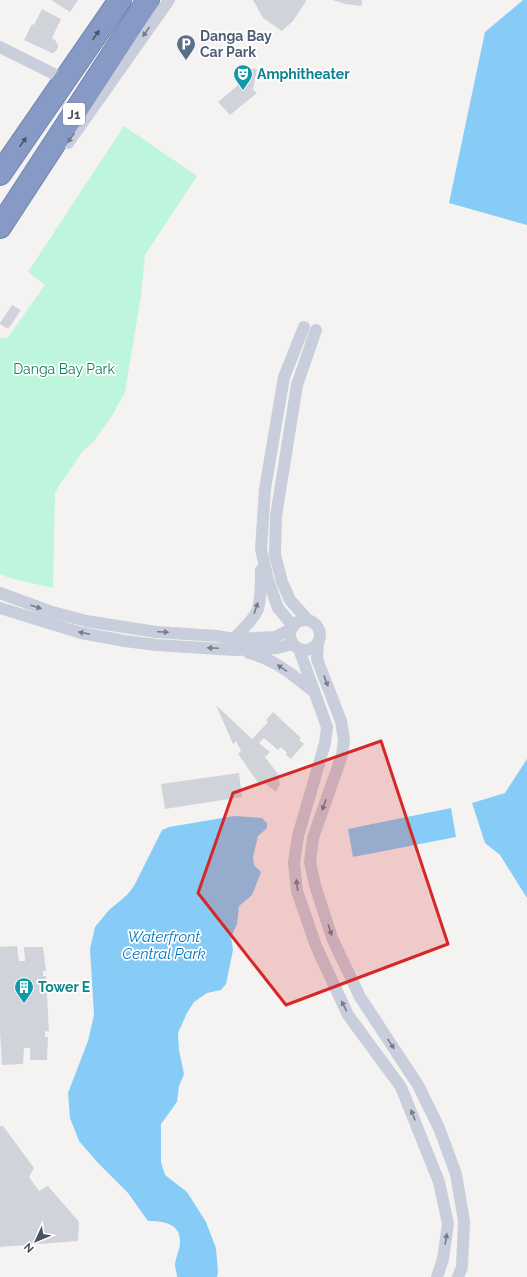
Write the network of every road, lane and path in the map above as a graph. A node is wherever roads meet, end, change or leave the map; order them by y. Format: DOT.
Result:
graph roads {
  1 [pos="120,0"];
  2 [pos="148,0"];
  3 [pos="169,0"];
  4 [pos="0,47"];
  5 [pos="66,80"];
  6 [pos="0,174"];
  7 [pos="0,227"];
  8 [pos="0,235"];
  9 [pos="304,327"];
  10 [pos="316,330"];
  11 [pos="261,549"];
  12 [pos="0,593"];
  13 [pos="0,608"];
  14 [pos="307,619"];
  15 [pos="292,628"];
  16 [pos="234,644"];
  17 [pos="318,644"];
  18 [pos="296,647"];
  19 [pos="313,691"];
  20 [pos="437,1277"];
  21 [pos="458,1277"];
  5 -- 1 [label="highway, J1, one-way"];
  2 -- 7 [label="highway, J1"];
  3 -- 8 [label="street, one-way"];
  4 -- 5 [label="street"];
  6 -- 5 [label="highway, J1, one-way"];
  9 -- 11 [label="street"];
  10 -- 14 [label="street"];
  11 -- 15 [label="street"];
  16 -- 11 [label="street, one-way"];
  12 -- 16 [label="street, one-way"];
  16 -- 13 [label="street, one-way"];
  14 -- 15 [label="street"];
  14 -- 17 [label="street"];
  15 -- 16 [label="street"];
  15 -- 18 [label="street"];
  16 -- 18 [label="street"];
  19 -- 16 [label="street, one-way"];
  17 -- 18 [label="street"];
  17 -- 21 [label="street, one-way"];
  18 -- 19 [label="street"];
  20 -- 19 [label="street, one-way"];
}
